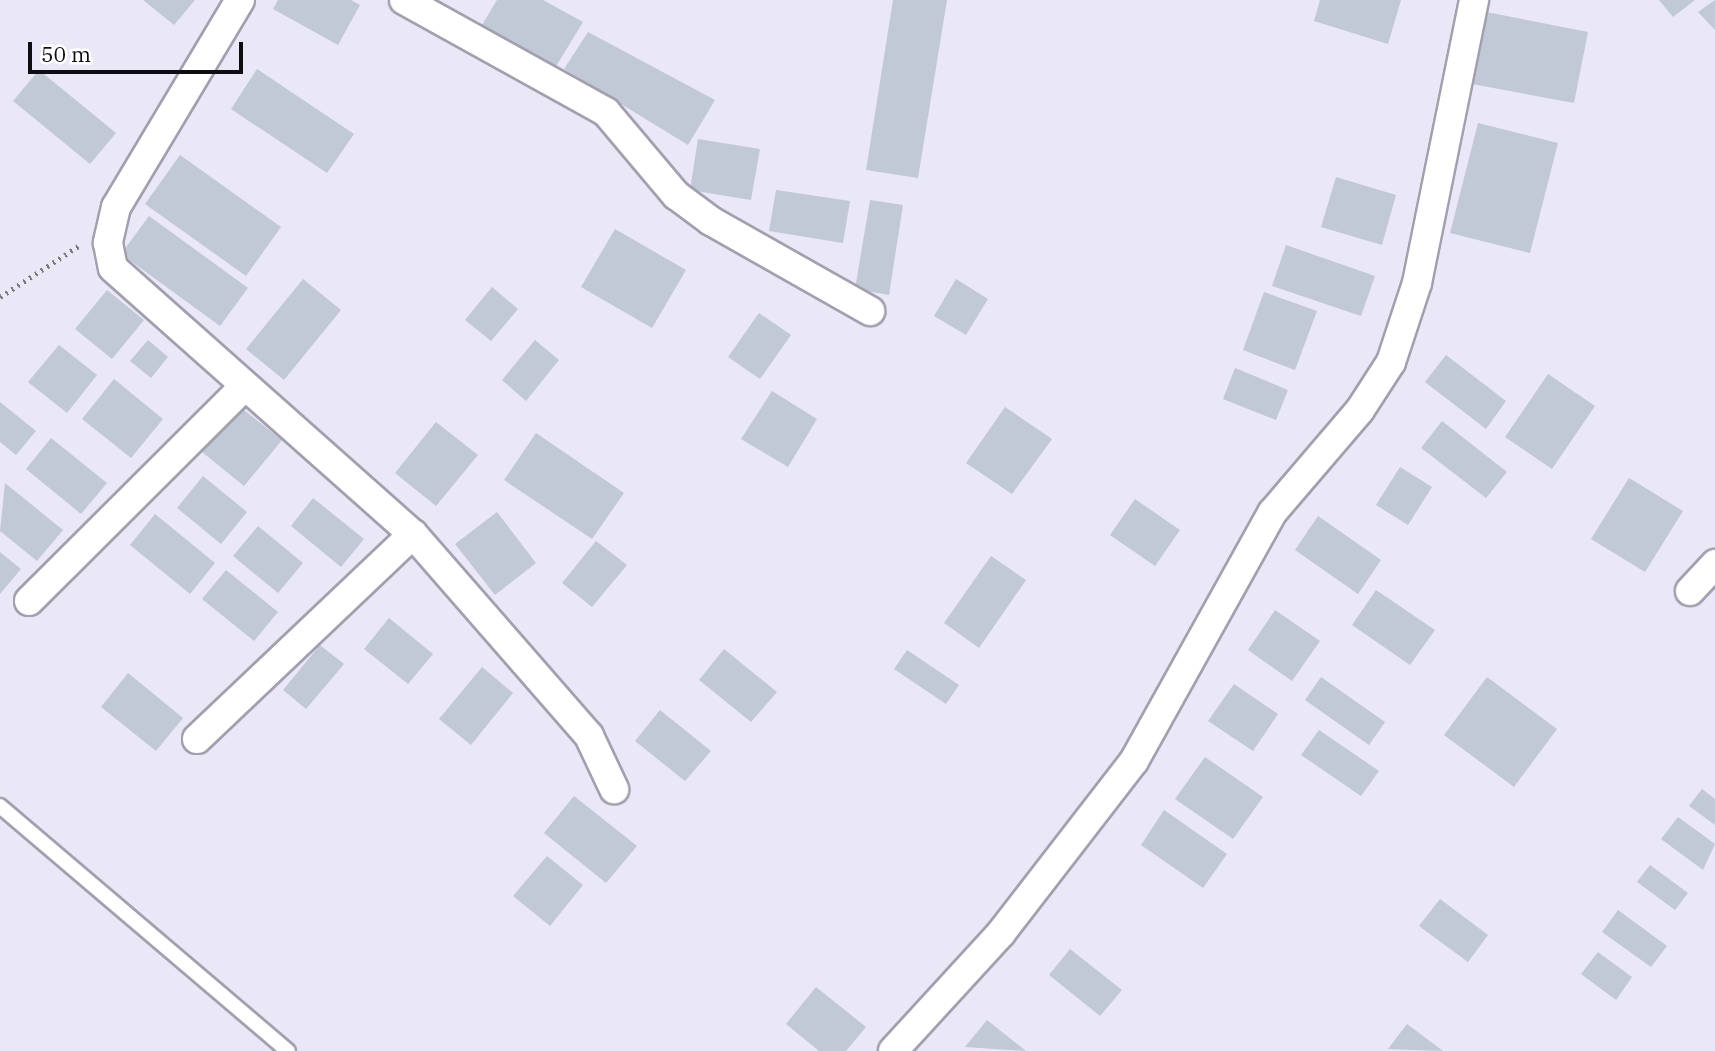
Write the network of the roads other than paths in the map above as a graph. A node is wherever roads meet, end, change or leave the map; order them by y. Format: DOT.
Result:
graph roads {
  1 [pos="240,0"];
  2 [pos="404,0"];
  3 [pos="1474,0"];
  4 [pos="870,311"];
  5 [pos="245,386"];
  6 [pos="413,534"];
  7 [pos="1715,564"];
  8 [pos="1690,591"];
  9 [pos="29,601"];
  10 [pos="197,738"];
  11 [pos="614,789"];
  12 [pos="0,806"];
  13 [pos="288,1051"];
  14 [pos="893,1051"];
  1 -- 5 [label="street"];
  2 -- 4 [label="street"];
  3 -- 14 [label="street"];
  5 -- 6 [label="street"];
  5 -- 9 [label="street"];
  6 -- 10 [label="street"];
  6 -- 11 [label="street"];
  7 -- 8 [label="street"];
  12 -- 13 [label="lane"];
}
